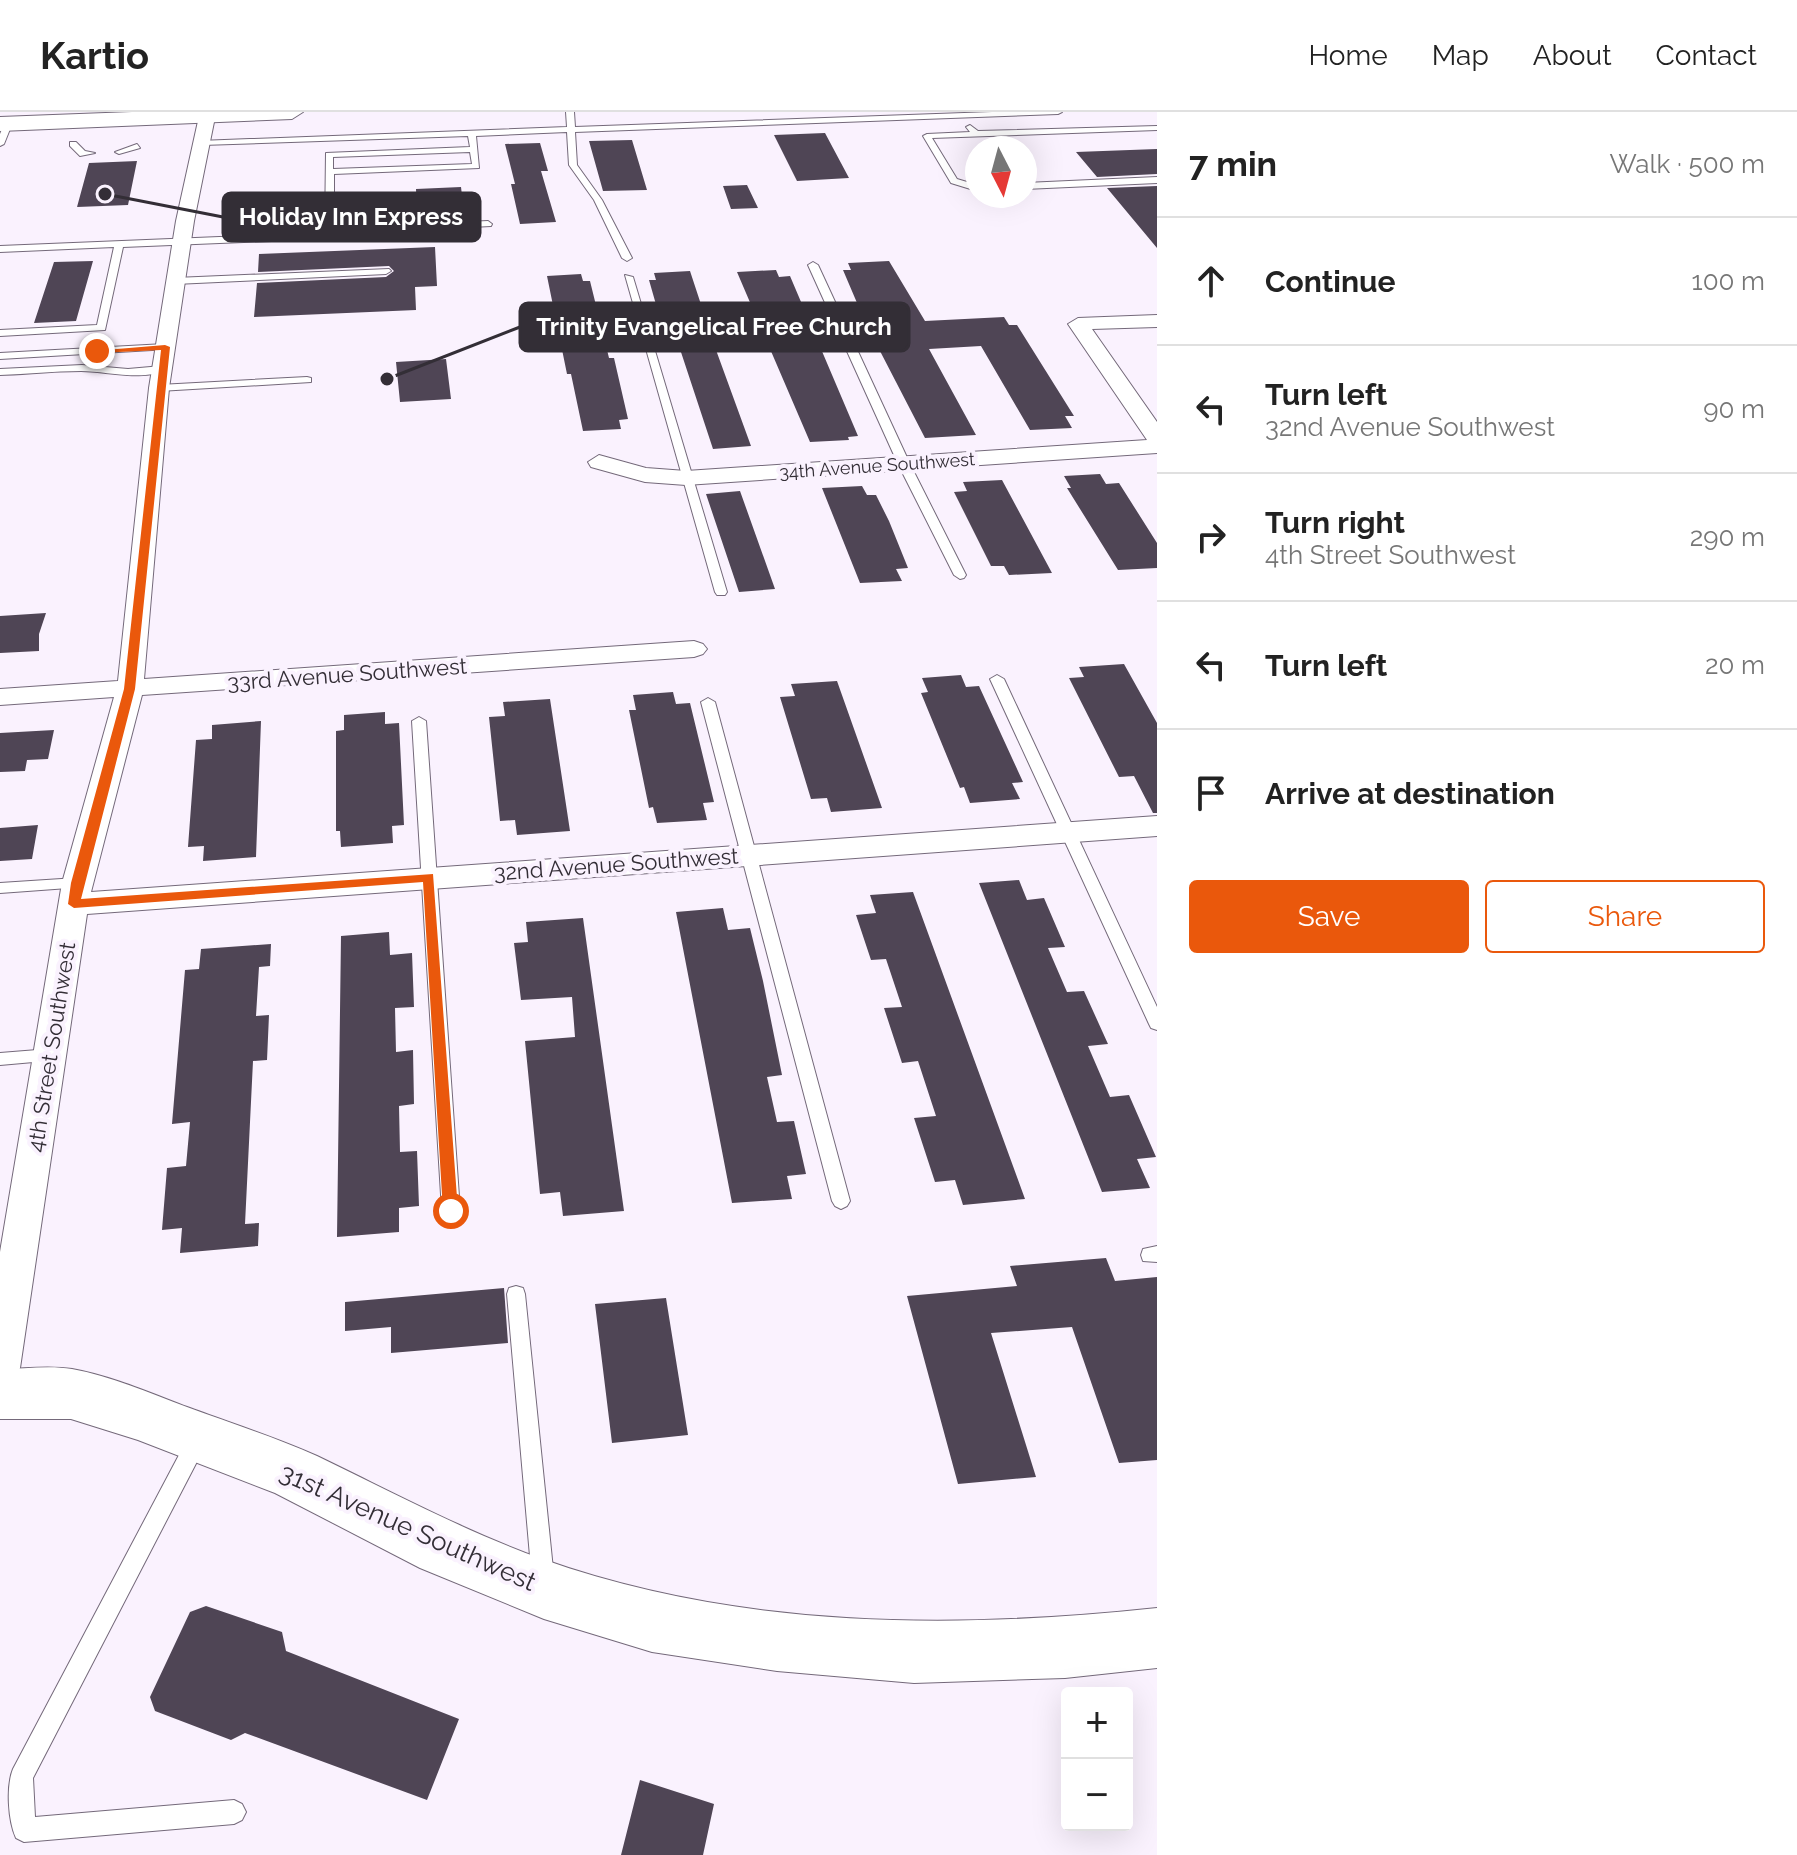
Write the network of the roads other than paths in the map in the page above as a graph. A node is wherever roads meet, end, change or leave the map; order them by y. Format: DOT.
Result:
graph roads {
  1 [pos="292,112"];
  2 [pos="570,112"];
  3 [pos="1058,112"];
  4 [pos="208,114"];
  5 [pos="962,116"];
  6 [pos="1157,128"];
  7 [pos="572,130"];
  8 [pos="1106,130"];
  9 [pos="3,131"];
  10 [pos="1019,132"];
  11 [pos="472,134"];
  12 [pos="976,134"];
  13 [pos="1084,140"];
  14 [pos="1053,141"];
  15 [pos="202,143"];
  16 [pos="73,144"];
  17 [pos="137,146"];
  18 [pos="474,149"];
  19 [pos="119,152"];
  20 [pos="91,153"];
  21 [pos="329,172"];
  22 [pos="1157,180"];
  23 [pos="965,184"];
  24 [pos="1037,185"];
  25 [pos="488,224"];
  26 [pos="330,231"];
  27 [pos="182,242"];
  28 [pos="119,244"];
  29 [pos="1,251"];
  30 [pos="627,258"];
  31 [pos="813,265"];
  32 [pos="386,271"];
  33 [pos="628,277"];
  34 [pos="175,281"];
  35 [pos="1157,321"];
  36 [pos="101,328"];
  37 [pos="0,333"];
  38 [pos="165,347"];
  39 [pos="97,351"];
  40 [pos="0,356"];
  41 [pos="2,372"];
  42 [pos="161,379"];
  43 [pos="307,380"];
  44 [pos="0,385"];
  45 [pos="1157,438"];
  46 [pos="1157,446"];
  47 [pos="599,462"];
  48 [pos="904,464"];
  49 [pos="686,478"];
  50 [pos="960,575"];
  51 [pos="721,592"];
  52 [pos="694,649"];
  53 [pos="997,679"];
  54 [pos="130,689"];
  55 [pos="0,697"];
  56 [pos="708,702"];
  57 [pos="419,721"];
  58 [pos="1157,826"];
  59 [pos="1068,832"];
  60 [pos="749,855"];
  61 [pos="429,877"];
  62 [pos="0,888"];
  63 [pos="76,894"];
  64 [pos="1157,1024"];
  65 [pos="50,1055"];
  66 [pos="0,1059"];
  67 [pos="841,1201"];
  68 [pos="451,1211"];
  69 [pos="516,1294"];
  70 [pos="0,1368"];
  71 [pos="0,1394"];
  72 [pos="198,1438"];
  73 [pos="544,1589"];
  74 [pos="1157,1638"];
  75 [pos="234,1812"];
  1 -- 4 [label="street"];
  2 -- 7 [label="lane"];
  3 -- 5 [label="lane"];
  4 -- 9 [label="street"];
  4 -- 15 [label="street, 4th Street Southwest"];
  5 -- 7 [label="lane"];
  5 -- 12 [label="lane"];
  6 -- 8 [label="lane"];
  7 -- 11 [label="lane"];
  7 -- 30 [label="lane"];
  8 -- 10 [label="lane"];
  8 -- 13 [label="lane"];
  10 -- 12 [label="lane"];
  10 -- 14 [label="lane"];
  11 -- 15 [label="lane"];
  11 -- 18 [label="lane"];
  12 -- 23 [label="lane"];
  15 -- 27 [label="street, 4th Street Southwest"];
  16 -- 20 [label="lane"];
  17 -- 19 [label="lane"];
  18 -- 21 [label="lane"];
  18 -- 21 [label="lane"];
  21 -- 26 [label="lane"];
  22 -- 24 [label="lane"];
  25 -- 26 [label="lane"];
  26 -- 27 [label="lane"];
  27 -- 28 [label="lane"];
  27 -- 34 [label="street, 4th Street Southwest"];
  28 -- 29 [label="lane"];
  28 -- 36 [label="lane"];
  31 -- 48 [label="lane"];
  32 -- 34 [label="lane"];
  33 -- 49 [label="lane"];
  34 -- 38 [label="street, 4th Street Southwest"];
  35 -- 45 [label="street"];
  36 -- 37 [label="lane"];
  36 -- 39 [label="lane"];
  38 -- 39 [label="lane"];
  38 -- 42 [label="street, 4th Street Southwest"];
  39 -- 40 [label="lane"];
  41 -- 42 [label="lane"];
  41 -- 44 [label="lane"];
  42 -- 43 [label="lane"];
  42 -- 54 [label="street, 4th Street Southwest"];
  46 -- 48 [label="street, 34th Avenue Southwest"];
  47 -- 49 [label="street, 34th Avenue Southwest"];
  48 -- 49 [label="street, 34th Avenue Southwest"];
  48 -- 50 [label="lane"];
  49 -- 51 [label="lane"];
  52 -- 54 [label="street, 33rd Avenue Southwest"];
  53 -- 59 [label="lane"];
  54 -- 55 [label="street, 33rd Avenue Southwest"];
  54 -- 63 [label="street, 4th Street Southwest"];
  56 -- 60 [label="lane"];
  57 -- 61 [label="lane"];
  58 -- 59 [label="street, 32nd Avenue Southwest"];
  59 -- 60 [label="street, 32nd Avenue Southwest"];
  59 -- 64 [label="lane"];
  60 -- 61 [label="street, 32nd Avenue Southwest"];
  60 -- 67 [label="lane"];
  61 -- 63 [label="street, 32nd Avenue Southwest"];
  61 -- 68 [label="lane"];
  62 -- 63 [label="lane"];
  63 -- 65 [label="street, 4th Street Southwest"];
  65 -- 66 [label="lane"];
  65 -- 70 [label="street, 4th Street Southwest"];
  69 -- 73 [label="lane"];
  71 -- 72 [label="street, 31st Avenue Southwest"];
  72 -- 73 [label="street, 31st Avenue Southwest"];
  72 -- 75 [label="lane"];
  73 -- 74 [label="street, 31st Avenue Southwest"];
}
